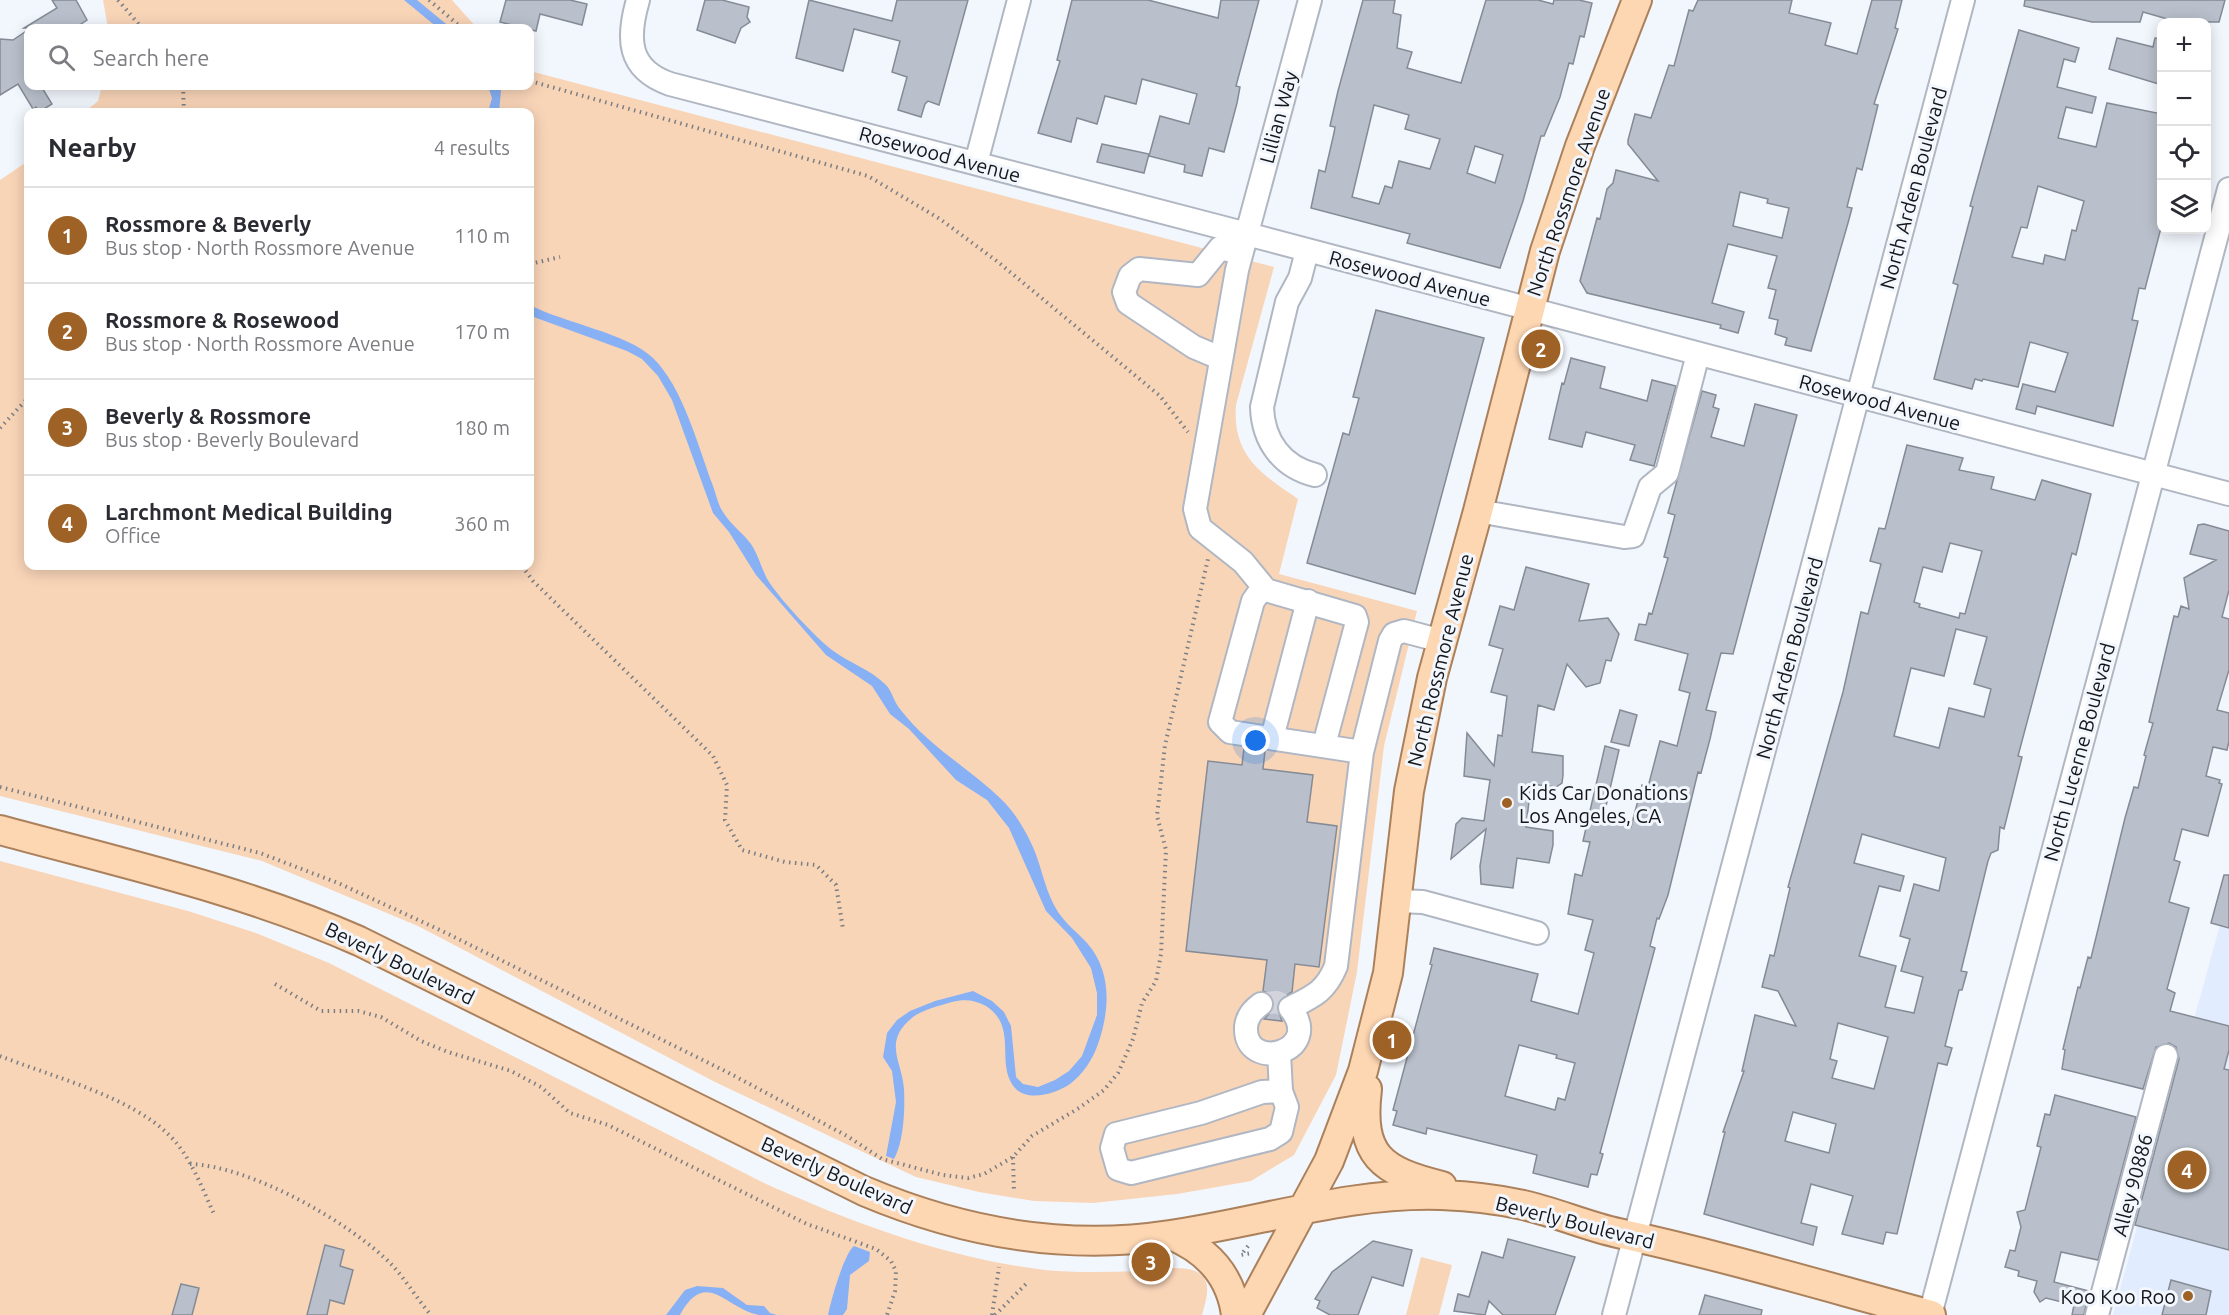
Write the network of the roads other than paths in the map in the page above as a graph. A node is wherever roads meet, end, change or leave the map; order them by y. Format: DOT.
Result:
graph roads {
  1 [pos="638,0"];
  2 [pos="1018,0"];
  3 [pos="1310,0"];
  4 [pos="1637,0"];
  5 [pos="1963,0"];
  6 [pos="976,163"];
  7 [pos="2229,189"];
  8 [pos="1244,243"];
  9 [pos="1307,251"];
  10 [pos="1528,309"];
  11 [pos="1698,354"];
  12 [pos="1220,358"];
  13 [pos="1858,397"];
  14 [pos="2153,474"];
  15 [pos="1315,475"];
  16 [pos="2229,494"];
  17 [pos="1478,511"];
  18 [pos="1266,590"];
  19 [pos="1308,601"];
  20 [pos="1442,641"];
  21 [pos="1272,738"];
  22 [pos="1324,745"];
  23 [pos="1362,752"];
  24 [pos="0,830"];
  25 [pos="1398,902"];
  26 [pos="1537,933"];
  27 [pos="1261,1004"];
  28 [pos="1372,1041"];
  29 [pos="1279,1053"];
  30 [pos="2166,1056"];
  31 [pos="1281,1091"];
  32 [pos="1523,1205"];
  33 [pos="1301,1210"];
  34 [pos="1171,1235"];
  35 [pos="1635,1236"];
  36 [pos="1236,1315"];
  37 [pos="1246,1315"];
  38 [pos="1614,1315"];
  39 [pos="1930,1315"];
  40 [pos="2097,1315"];
  1 -- 6 [label="street, Rosewood Avenue"];
  2 -- 6 [label="street"];
  3 -- 8 [label="street, Lillian Way"];
  4 -- 10 [label="main road, North Rossmore Avenue"];
  5 -- 13 [label="street, North Arden Boulevard"];
  6 -- 8 [label="street, Rosewood Avenue"];
  7 -- 14 [label="street, North Lucerne Boulevard"];
  8 -- 9 [label="street, Rosewood Avenue"];
  8 -- 12 [label="street, Lillian Way"];
  8 -- 12 [label="street"];
  9 -- 10 [label="street, Rosewood Avenue"];
  9 -- 15 [label="street"];
  10 -- 11 [label="street, Rosewood Avenue"];
  10 -- 17 [label="main road, North Rossmore Avenue"];
  11 -- 13 [label="street, Rosewood Avenue"];
  11 -- 17 [label="street"];
  12 -- 18 [label="street, Lillian Way"];
  13 -- 14 [label="street, Rosewood Avenue"];
  13 -- 35 [label="street, North Arden Boulevard"];
  14 -- 16 [label="street, Rosewood Avenue"];
  14 -- 39 [label="street, North Lucerne Boulevard"];
  17 -- 20 [label="main road, North Rossmore Avenue"];
  18 -- 19 [label="street"];
  18 -- 21 [label="street"];
  19 -- 21 [label="street"];
  19 -- 22 [label="street"];
  20 -- 23 [label="street"];
  20 -- 25 [label="main road, North Rossmore Avenue"];
  21 -- 22 [label="street"];
  22 -- 23 [label="street"];
  23 -- 29 [label="street"];
  24 -- 34 [label="main road, Beverly Boulevard"];
  25 -- 26 [label="street"];
  25 -- 28 [label="main road, North Rossmore Avenue"];
  27 -- 29 [label="street"];
  28 -- 32 [label="main road"];
  28 -- 33 [label="main road, North Rossmore Avenue"];
  29 -- 31 [label="street"];
  30 -- 40 [label="street, Alley 90886"];
  31 -- 31 [label="street"];
  32 -- 33 [label="main road, Beverly Boulevard"];
  32 -- 35 [label="main road, Beverly Boulevard"];
  33 -- 34 [label="main road, Beverly Boulevard"];
  33 -- 37 [label="main road, North Rossmore Avenue"];
  34 -- 36 [label="main road"];
  35 -- 38 [label="street, North Arden Boulevard"];
  35 -- 39 [label="main road, Beverly Boulevard"];
}
